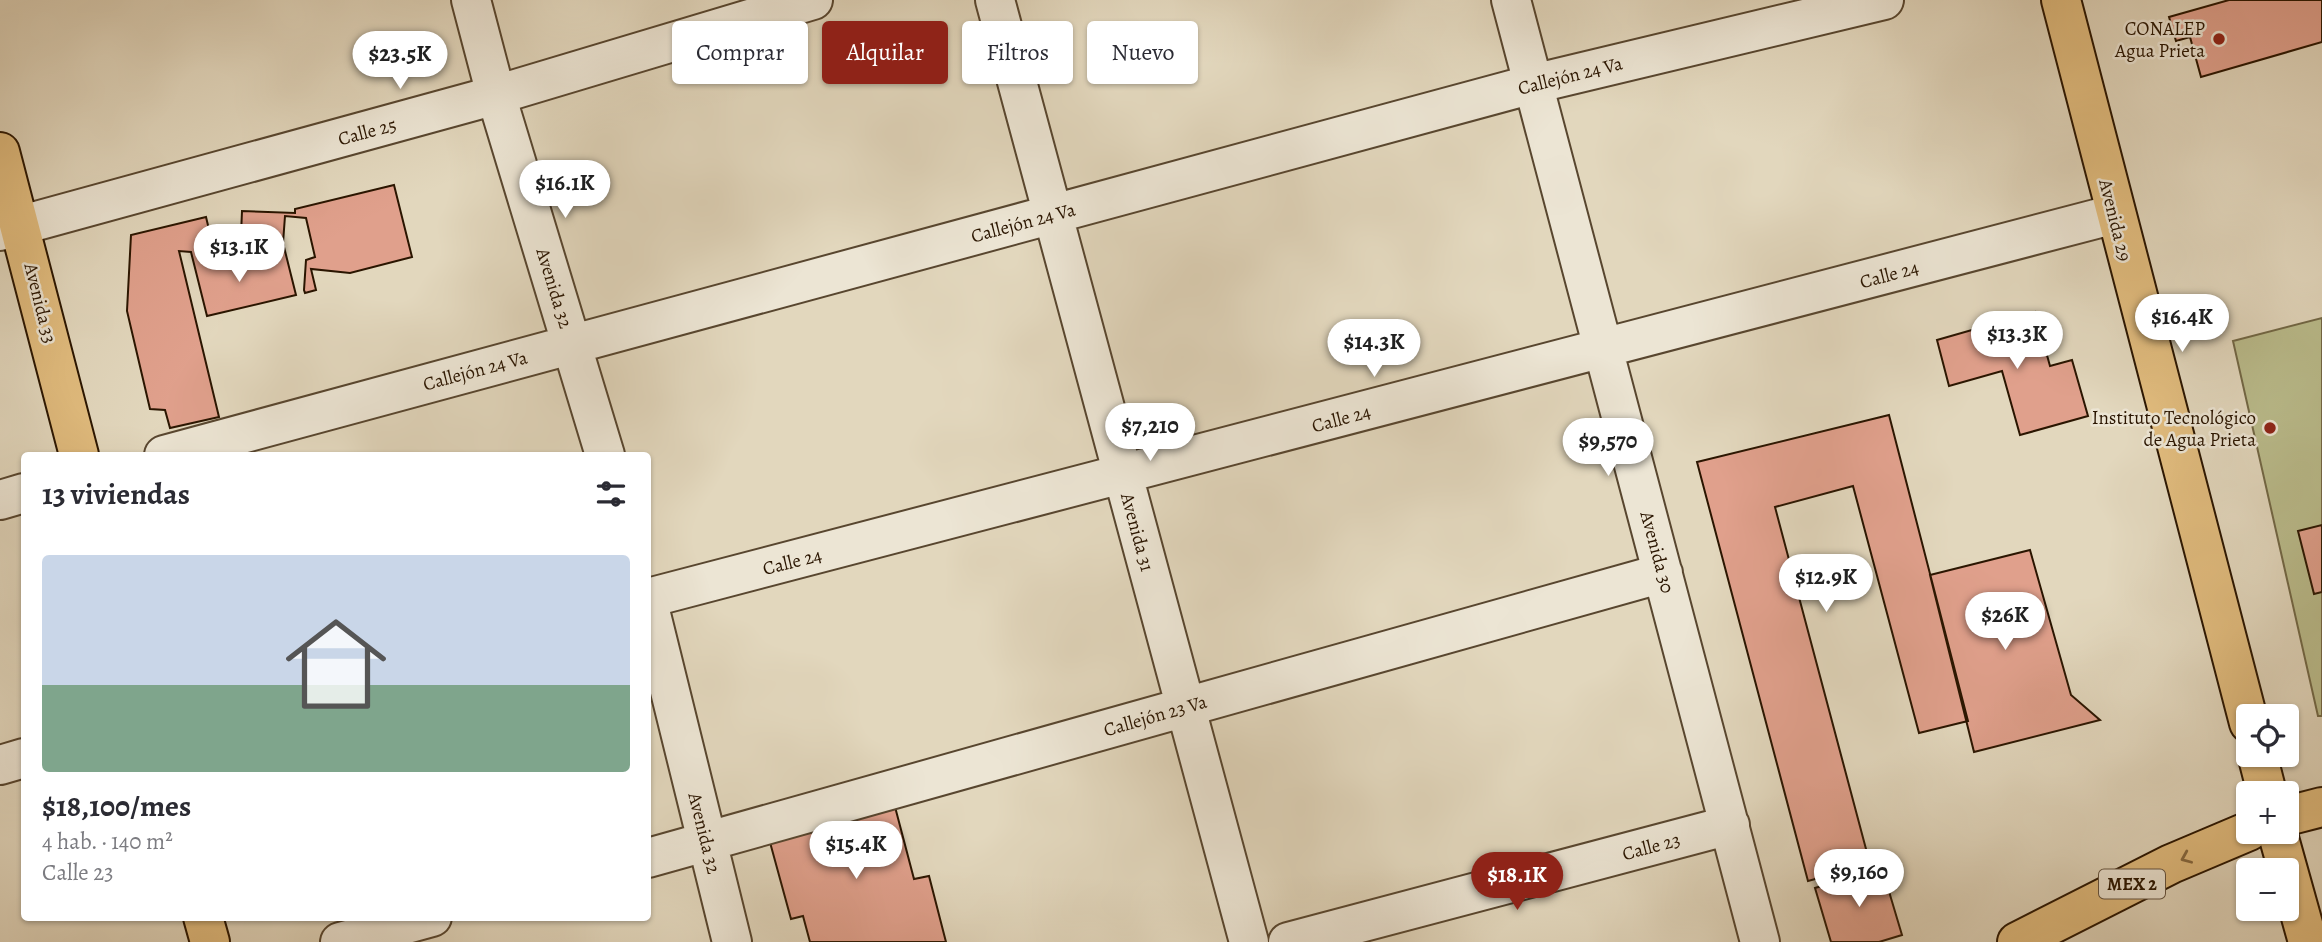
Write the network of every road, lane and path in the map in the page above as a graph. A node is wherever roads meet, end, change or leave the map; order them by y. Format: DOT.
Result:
graph roads {
  1 [pos="471,0"];
  2 [pos="813,0"];
  3 [pos="995,0"];
  4 [pos="1511,0"];
  5 [pos="1884,0"];
  6 [pos="2062,0"];
  7 [pos="1533,84"];
  8 [pos="496,95"];
  9 [pos="0,152"];
  10 [pos="1053,214"];
  11 [pos="2115,214"];
  12 [pos="11,229"];
  13 [pos="572,344"];
  14 [pos="1604,349"];
  15 [pos="78,452"];
  16 [pos="175,452"];
  17 [pos="604,452"];
  18 [pos="1123,475"];
  19 [pos="21,494"];
  20 [pos="0,500"];
  21 [pos="1663,573"];
  22 [pos="651,599"];
  23 [pos="651,612"];
  24 [pos="2244,704"];
  25 [pos="1185,706"];
  26 [pos="21,759"];
  27 [pos="0,765"];
  28 [pos="2322,807"];
  29 [pos="2299,813"];
  30 [pos="1730,825"];
  31 [pos="2236,836"];
  32 [pos="708,842"];
  33 [pos="2280,844"];
  34 [pos="651,857"];
  35 [pos="204,921"];
  36 [pos="417,921"];
  37 [pos="2302,933"];
  38 [pos="210,942"];
  39 [pos="340,942"];
  40 [pos="732,942"];
  41 [pos="1249,942"];
  42 [pos="1288,942"];
  43 [pos="1760,942"];
  44 [pos="2017,942"];
  1 -- 8 [label="street, Avenida 32"];
  2 -- 8 [label="street, Calle 25"];
  3 -- 10 [label="street, Avenida 31"];
  4 -- 7 [label="street, Avenida 30"];
  5 -- 7 [label="street, Callejón 24 Va"];
  6 -- 11 [label="main road, Avenida 29"];
  7 -- 10 [label="street, Callejón 24 Va"];
  7 -- 14 [label="street, Avenida 30"];
  8 -- 12 [label="street, Calle 25"];
  8 -- 13 [label="street, Avenida 32"];
  9 -- 12 [label="main road, Avenida 33"];
  10 -- 13 [label="street, Callejón 24 Va"];
  10 -- 18 [label="street, Avenida 31"];
  11 -- 14 [label="street, Calle 24"];
  11 -- 24 [label="main road, Avenida 29"];
  12 -- 15 [label="main road, Avenida 33"];
  13 -- 16 [label="street, Callejón 24 Va"];
  13 -- 17 [label="street, Avenida 32"];
  14 -- 18 [label="street, Calle 24"];
  14 -- 21 [label="street, Avenida 30"];
  18 -- 22 [label="street, Calle 24"];
  18 -- 25 [label="street, Avenida 31"];
  19 -- 20 [label="street"];
  21 -- 25 [label="street, Callejón 23 Va"];
  21 -- 30 [label="street, Avenida 30"];
  23 -- 32 [label="street, Avenida 32"];
  25 -- 32 [label="street, Callejón 23 Va"];
  25 -- 41 [label="street, Avenida 31"];
  26 -- 27 [label="street"];
  28 -- 29 [label="main road"];
  30 -- 42 [label="street, Calle 23"];
  30 -- 43 [label="street, Avenida 30"];
  31 -- 44 [label="main road, MEX 2, one-way"];
  32 -- 34 [label="street, Callejón 23 Va"];
  32 -- 40 [label="street, Avenida 32"];
  33 -- 37 [label="main road"];
  35 -- 38 [label="main road"];
  36 -- 39 [label="street"];
}
